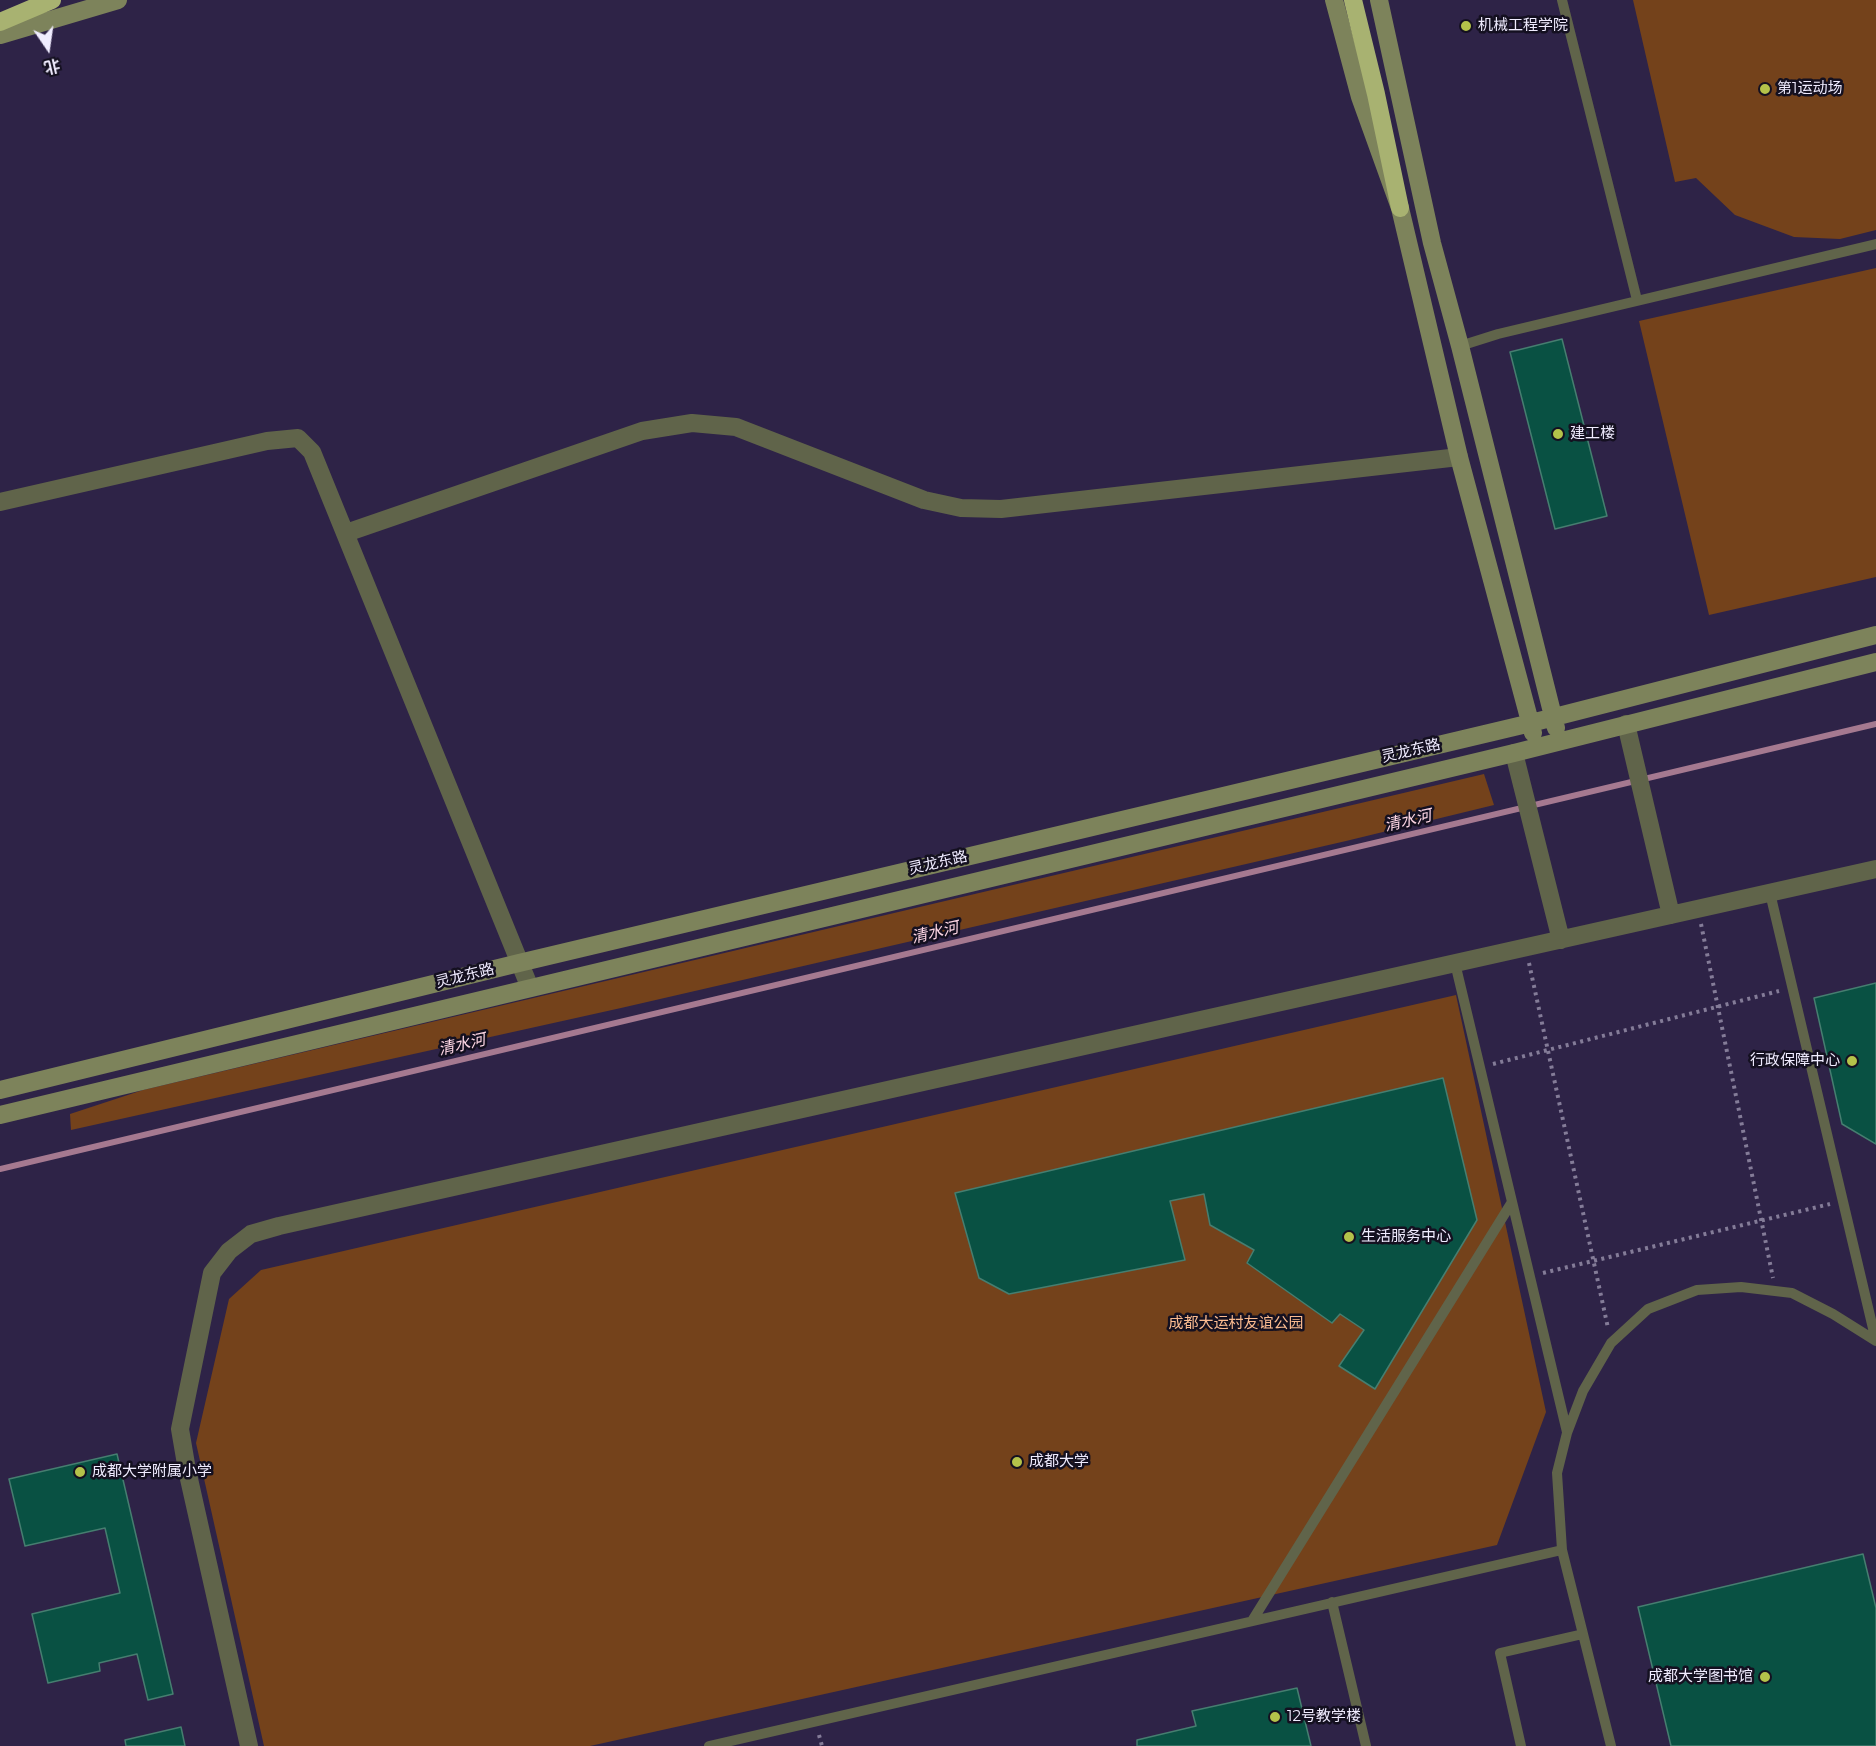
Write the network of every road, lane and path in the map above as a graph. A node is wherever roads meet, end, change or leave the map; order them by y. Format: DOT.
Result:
graph roads {
  1 [pos="52,0"];
  2 [pos="118,0"];
  3 [pos="1334,0"];
  4 [pos="1353,0"];
  5 [pos="1379,0"];
  6 [pos="1562,0"];
  7 [pos="0,22"];
  8 [pos="0,35"];
  9 [pos="1400,208"];
  10 [pos="1876,244"];
  11 [pos="1636,300"];
  12 [pos="1460,346"];
  13 [pos="1459,457"];
  14 [pos="0,502"];
  15 [pos="346,533"];
  16 [pos="1876,635"];
  17 [pos="1876,662"];
  18 [pos="1553,717"];
  19 [pos="1531,723"];
  20 [pos="1626,724"];
  21 [pos="1559,741"];
  22 [pos="1537,747"];
  23 [pos="1514,753"];
  24 [pos="1876,869"];
  25 [pos="1770,892"];
  26 [pos="1697,909"];
  27 [pos="1671,915"];
  28 [pos="1561,940"];
  29 [pos="1525,947"];
  30 [pos="519,963"];
  31 [pos="1455,963"];
  32 [pos="1793,987"];
  33 [pos="530,988"];
  34 [pos="1480,1067"];
  35 [pos="0,1090"];
  36 [pos="0,1115"];
  37 [pos="1843,1201"];
  38 [pos="1512,1202"];
  39 [pos="1530,1276"];
  40 [pos="1775,1291"];
  41 [pos="1876,1341"];
  42 [pos="1611,1343"];
  43 [pos="1567,1433"];
  44 [pos="1562,1550"];
  45 [pos="1332,1602"];
  46 [pos="1252,1621"];
  47 [pos="1583,1634"];
  48 [pos="249,1746"];
  49 [pos="709,1746"];
  50 [pos="1366,1746"];
  51 [pos="1521,1746"];
  52 [pos="1611,1746"];
  1 -- 7 [label="highway"];
  2 -- 8 [label="main road"];
  3 -- 9 [label="main road"];
  4 -- 9 [label="highway"];
  5 -- 12 [label="main road"];
  6 -- 11 [label="lane"];
  9 -- 13 [label="main road"];
  10 -- 11 [label="lane"];
  11 -- 12 [label="lane"];
  12 -- 18 [label="main road"];
  13 -- 15 [label="street"];
  13 -- 19 [label="main road"];
  14 -- 15 [label="street"];
  15 -- 30 [label="street"];
  16 -- 18 [label="main road, 灵龙东路"];
  17 -- 20 [label="main road, 灵龙东路"];
  18 -- 19 [label="main road, 灵龙东路"];
  18 -- 21 [label="main road"];
  19 -- 22 [label="main road"];
  19 -- 30 [label="main road, 灵龙东路"];
  20 -- 21 [label="main road, 灵龙东路"];
  20 -- 27 [label="street"];
  21 -- 22 [label="main road, 灵龙东路"];
  22 -- 23 [label="main road, 灵龙东路"];
  23 -- 28 [label="street"];
  23 -- 33 [label="main road, 灵龙东路"];
  24 -- 25 [label="street"];
  25 -- 26 [label="street"];
  25 -- 32 [label="lane"];
  26 -- 27 [label="street"];
  26 -- 40 [label="path"];
  27 -- 28 [label="street"];
  28 -- 29 [label="street"];
  29 -- 31 [label="street"];
  29 -- 42 [label="path"];
  30 -- 33 [label="street"];
  30 -- 35 [label="main road, 灵龙东路"];
  31 -- 34 [label="lane"];
  31 -- 48 [label="street"];
  32 -- 34 [label="path"];
  32 -- 37 [label="lane"];
  33 -- 36 [label="main road, 灵龙东路"];
  34 -- 38 [label="lane"];
  37 -- 39 [label="path"];
  37 -- 41 [label="lane"];
  38 -- 39 [label="lane"];
  38 -- 46 [label="lane"];
  39 -- 43 [label="lane"];
  40 -- 41 [label="lane"];
  40 -- 42 [label="lane"];
  42 -- 43 [label="lane"];
  43 -- 44 [label="lane"];
  44 -- 45 [label="lane"];
  44 -- 47 [label="lane"];
  45 -- 46 [label="lane"];
  45 -- 50 [label="lane"];
  46 -- 49 [label="lane"];
  47 -- 51 [label="lane"];
  47 -- 52 [label="lane"];
}
